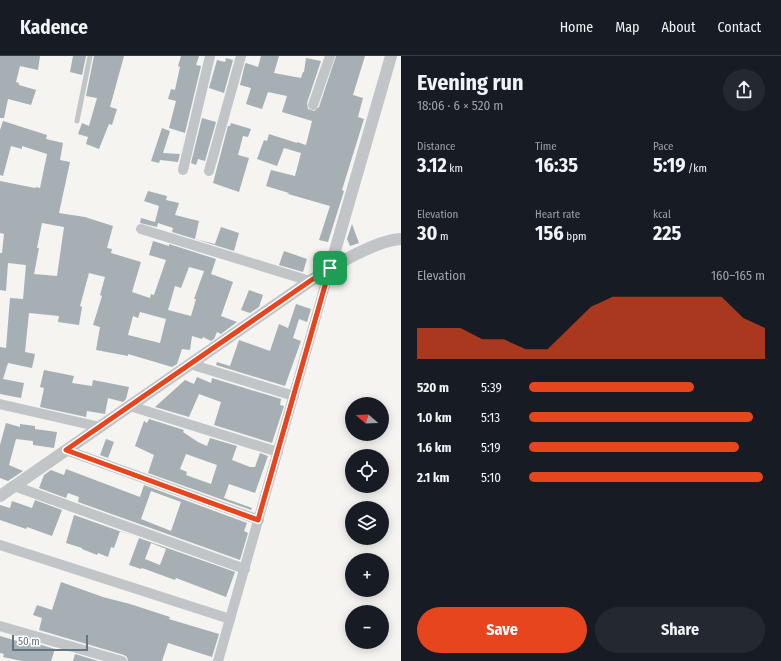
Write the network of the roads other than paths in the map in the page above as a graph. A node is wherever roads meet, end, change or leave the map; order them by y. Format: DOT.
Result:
graph roads {
  1 [pos="90,56"];
  2 [pos="210,56"];
  3 [pos="241,56"];
  4 [pos="330,56"];
  5 [pos="391,56"];
  6 [pos="313,105"];
  7 [pos="77,121"];
  8 [pos="183,170"];
  9 [pos="208,171"];
  10 [pos="141,229"];
  11 [pos="401,239"];
  12 [pos="330,268"];
  13 [pos="310,281"];
  14 [pos="190,364"];
  15 [pos="294,396"];
  16 [pos="0,404"];
  17 [pos="130,406"];
  18 [pos="100,427"];
  19 [pos="66,450"];
  20 [pos="278,452"];
  21 [pos="14,486"];
  22 [pos="0,496"];
  23 [pos="258,520"];
  24 [pos="0,545"];
  25 [pos="245,569"];
  26 [pos="230,619"];
  27 [pos="0,626"];
  28 [pos="122,661"];
  29 [pos="218,661"];
  1 -- 7 [label="lane"];
  2 -- 8 [label="street"];
  3 -- 9 [label="street"];
  4 -- 6 [label="street"];
  5 -- 12 [label="street"];
  10 -- 13 [label="street"];
  11 -- 12 [label="street"];
  12 -- 13 [label="street"];
  12 -- 15 [label="street"];
  13 -- 14 [label="street"];
  14 -- 15 [label="street"];
  14 -- 17 [label="street"];
  15 -- 20 [label="street"];
  16 -- 18 [label="street"];
  17 -- 18 [label="street"];
  17 -- 20 [label="street"];
  18 -- 19 [label="street"];
  19 -- 21 [label="street"];
  19 -- 23 [label="street"];
  20 -- 23 [label="street"];
  21 -- 22 [label="street"];
  21 -- 25 [label="street"];
  23 -- 25 [label="street"];
  24 -- 26 [label="street"];
  25 -- 26 [label="street"];
  26 -- 29 [label="street"];
  27 -- 28 [label="street"];
}
